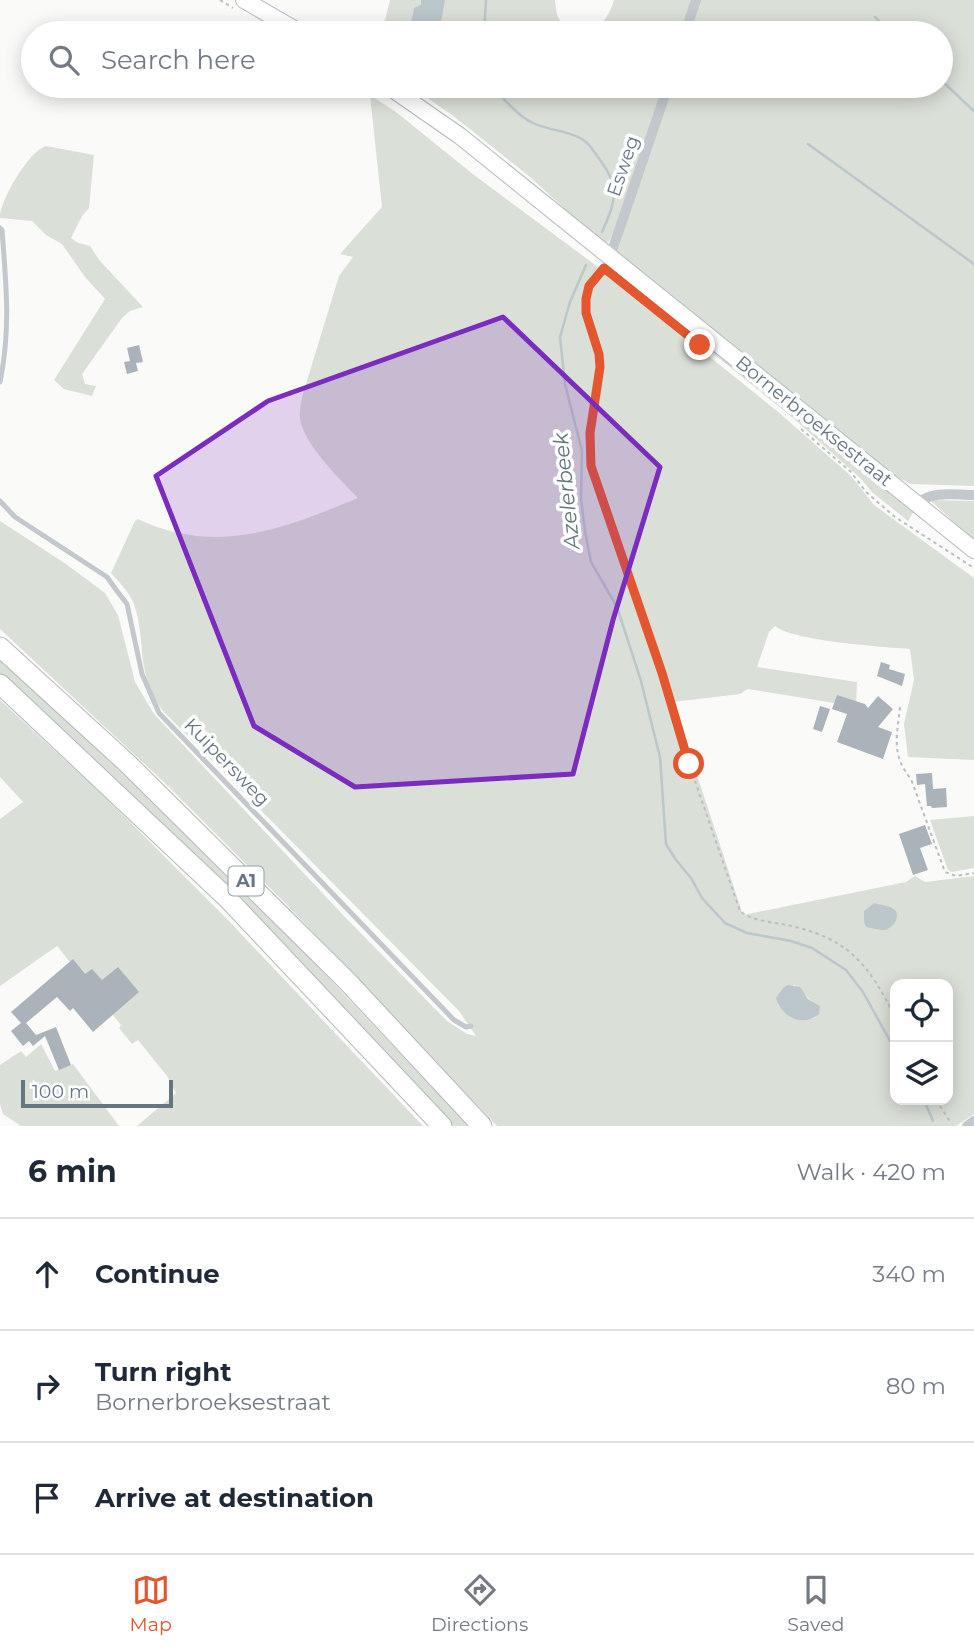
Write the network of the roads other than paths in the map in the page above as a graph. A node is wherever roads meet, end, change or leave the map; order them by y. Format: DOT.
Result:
graph roads {
  1 [pos="244,0"];
  2 [pos="696,0"];
  3 [pos="280,21"];
  4 [pos="689,21"];
  5 [pos="405,98"];
  6 [pos="664,98"];
  7 [pos="0,228"];
  8 [pos="607,263"];
  9 [pos="0,382"];
  10 [pos="974,495"];
  11 [pos="0,501"];
  12 [pos="917,504"];
  13 [pos="974,550"];
  14 [pos="0,647"];
  15 [pos="0,684"];
  16 [pos="471,1026"];
  17 [pos="974,1121"];
  18 [pos="442,1126"];
  19 [pos="482,1126"];
  20 [pos="967,1126"];
  1 -- 3 [label="main road"];
  2 -- 4 [label="street"];
  5 -- 8 [label="main road, Bornerbroeksestraat"];
  6 -- 8 [label="street, Esweg"];
  7 -- 9 [label="lane"];
  8 -- 12 [label="main road, Bornerbroeksestraat"];
  10 -- 12 [label="street"];
  11 -- 16 [label="lane, Kuipersweg"];
  12 -- 13 [label="main road, Bornerbroeksestraat"];
  14 -- 19 [label="highway, A1"];
  15 -- 18 [label="highway, A1"];
  17 -- 20 [label="street"];
}
